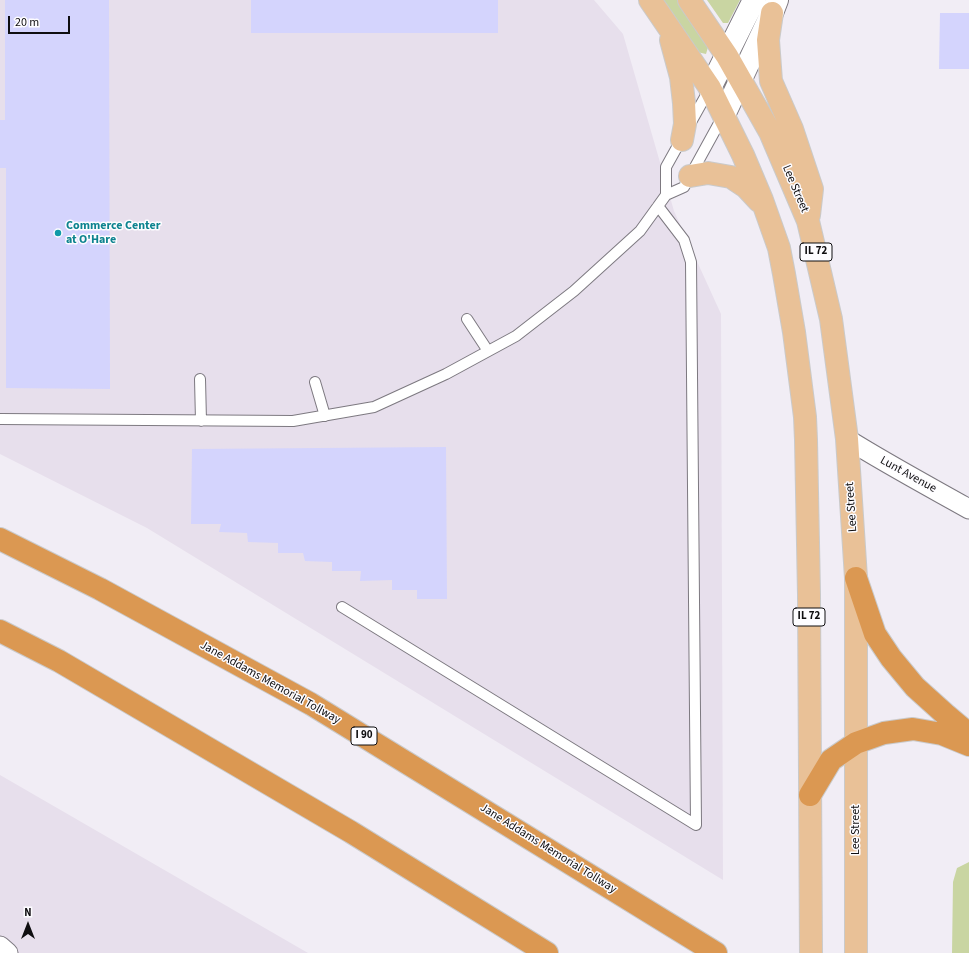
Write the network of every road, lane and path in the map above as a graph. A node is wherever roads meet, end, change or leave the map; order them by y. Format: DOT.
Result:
graph roads {
  1 [pos="650,0"];
  2 [pos="689,0"];
  3 [pos="754,0"];
  4 [pos="774,7"];
  5 [pos="666,23"];
  6 [pos="727,56"];
  7 [pos="740,80"];
  8 [pos="710,88"];
  9 [pos="724,115"];
  10 [pos="682,140"];
  11 [pos="690,176"];
  12 [pos="666,195"];
  13 [pos="658,206"];
  14 [pos="765,208"];
  15 [pos="808,221"];
  16 [pos="467,319"];
  17 [pos="488,351"];
  18 [pos="200,379"];
  19 [pos="315,382"];
  20 [pos="325,416"];
  21 [pos="0,419"];
  22 [pos="201,421"];
  23 [pos="847,439"];
  24 [pos="969,509"];
  25 [pos="0,539"];
  26 [pos="856,578"];
  27 [pos="342,607"];
  28 [pos="0,631"];
  29 [pos="969,734"];
  30 [pos="856,743"];
  31 [pos="969,745"];
  32 [pos="810,795"];
  33 [pos="0,946"];
  34 [pos="856,947"];
  35 [pos="8,953"];
  36 [pos="548,953"];
  37 [pos="716,953"];
  38 [pos="811,953"];
  1 -- 5 [label="main road, IL 72"];
  2 -- 6 [label="main road, IL 72"];
  3 -- 6 [label="main road"];
  4 -- 7 [label="main road"];
  4 -- 15 [label="main road"];
  5 -- 8 [label="main road, IL 72"];
  5 -- 10 [label="main road"];
  6 -- 7 [label="main road, Lee Street / IL 72"];
  6 -- 8 [label="main road"];
  7 -- 9 [label="main road"];
  7 -- 15 [label="main road, Lee Street / IL 72"];
  8 -- 9 [label="main road, IL 72"];
  8 -- 10 [label="lane"];
  9 -- 11 [label="lane"];
  9 -- 14 [label="main road, IL 72"];
  10 -- 12 [label="lane"];
  11 -- 12 [label="lane"];
  11 -- 14 [label="main road"];
  12 -- 13 [label="lane"];
  13 -- 17 [label="lane"];
  13 -- 27 [label="lane"];
  14 -- 32 [label="main road, IL 72"];
  15 -- 23 [label="main road, Lee Street / IL 72"];
  16 -- 17 [label="lane"];
  17 -- 20 [label="lane"];
  18 -- 22 [label="lane"];
  19 -- 20 [label="lane"];
  20 -- 22 [label="lane"];
  21 -- 22 [label="lane"];
  23 -- 24 [label="street, Lunt Avenue"];
  23 -- 26 [label="main road, Lee Street / IL 72"];
  25 -- 37 [label="highway, Jane Addams Memorial Tollway / I 90"];
  26 -- 29 [label="highway"];
  26 -- 30 [label="main road, Lee Street / IL 72"];
  28 -- 36 [label="highway"];
  30 -- 31 [label="highway"];
  30 -- 32 [label="highway"];
  30 -- 34 [label="main road, Lee Street / IL 72"];
  32 -- 38 [label="main road, IL 72"];
  33 -- 35 [label="street"];
}
